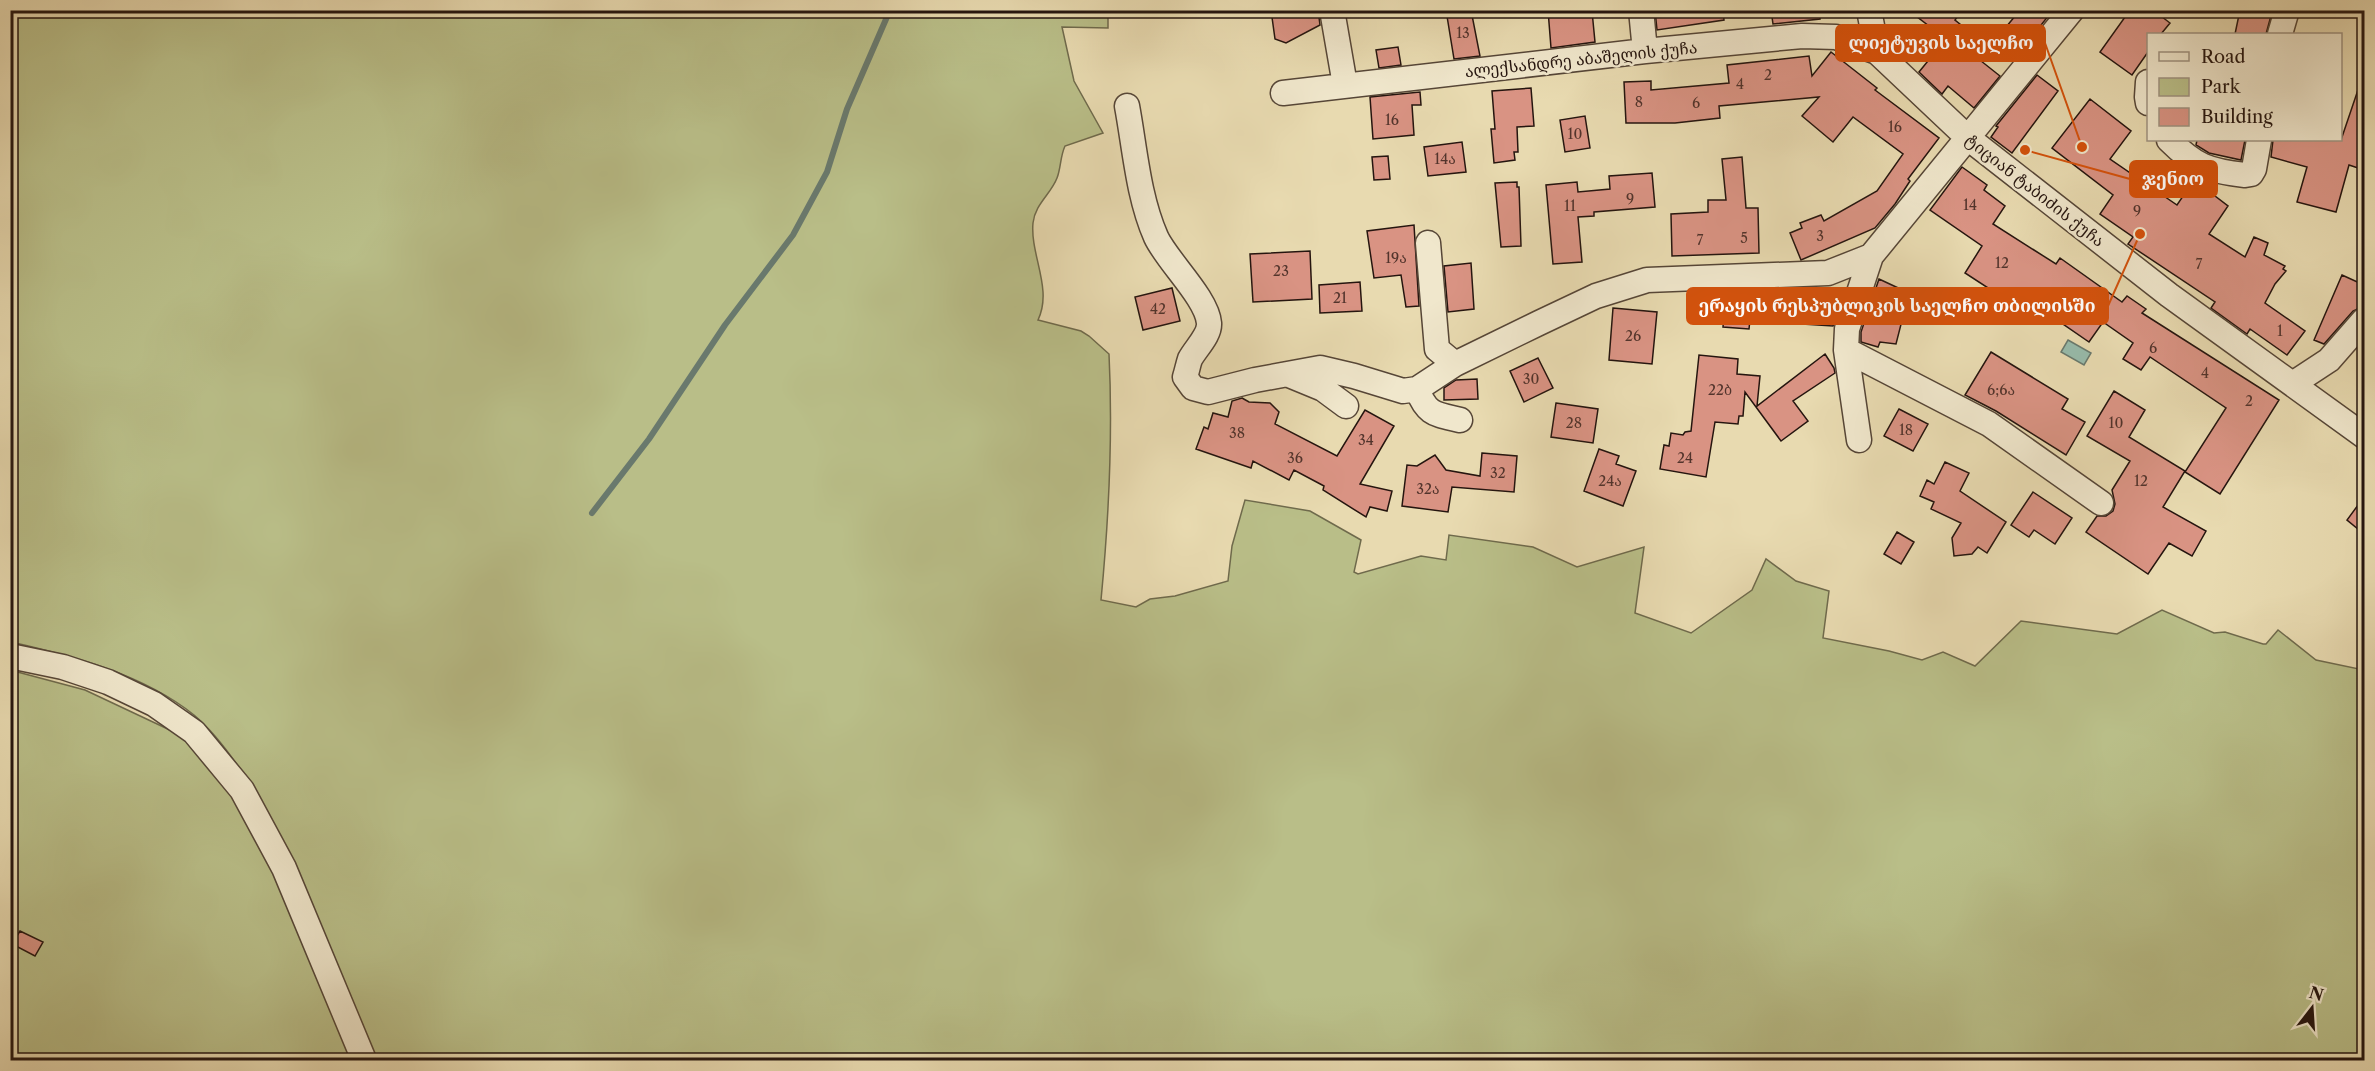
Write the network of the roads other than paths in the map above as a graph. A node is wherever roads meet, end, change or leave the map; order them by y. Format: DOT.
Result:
graph roads {
  1 [pos="1332,10"];
  2 [pos="1641,10"];
  3 [pos="1869,10"];
  4 [pos="2072,10"];
  5 [pos="2287,10"];
  6 [pos="2280,33"];
  7 [pos="1645,51"];
  8 [pos="1877,52"];
  9 [pos="1345,85"];
  10 [pos="1283,93"];
  11 [pos="1127,106"];
  12 [pos="1968,138"];
  13 [pos="2170,141"];
  14 [pos="2259,141"];
  15 [pos="1428,243"];
  16 [pos="1871,256"];
  17 [pos="2364,320"];
  18 [pos="1846,350"];
  19 [pos="1455,364"];
  20 [pos="1289,375"];
  21 [pos="2294,383"];
  22 [pos="1417,389"];
  23 [pos="1346,406"];
  24 [pos="1460,420"];
  25 [pos="2364,436"];
  26 [pos="1859,440"];
  27 [pos="2101,503"];
  28 [pos="10,656"];
  29 [pos="364,1060"];
  1 -- 9 [label="street"];
  2 -- 7 [label="street"];
  3 -- 8 [label="street"];
  4 -- 12 [label="street"];
  5 -- 6 [label="street"];
  7 -- 8 [label="street, ალექსანდრე აბაშელის ქუჩა"];
  7 -- 9 [label="street, ალექსანდრე აბაშელის ქუჩა"];
  8 -- 12 [label="street, ტიციან ტაბიძის ქუჩა"];
  9 -- 10 [label="street, ალექსანდრე აბაშელის ქუჩა"];
  11 -- 20 [label="street"];
  12 -- 16 [label="street"];
  12 -- 21 [label="street, ტიციან ტაბიძის ქუჩა"];
  13 -- 14 [label="street"];
  15 -- 19 [label="street"];
  16 -- 18 [label="street"];
  16 -- 19 [label="street"];
  17 -- 21 [label="street"];
  18 -- 26 [label="street"];
  18 -- 27 [label="street"];
  19 -- 22 [label="street"];
  20 -- 22 [label="street"];
  20 -- 23 [label="street"];
  21 -- 25 [label="street, ტიციან ტაბიძის ქუჩა"];
  22 -- 24 [label="street"];
  28 -- 29 [label="street"];
}
